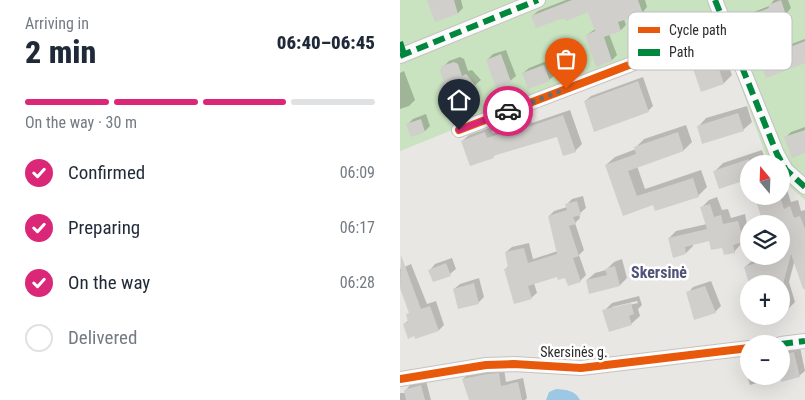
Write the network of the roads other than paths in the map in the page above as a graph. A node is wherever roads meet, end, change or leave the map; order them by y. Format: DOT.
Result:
graph roads {
  1 [pos="538,0"];
  2 [pos="715,0"];
  3 [pos="720,12"];
  4 [pos="401,51"];
  5 [pos="628,65"];
  6 [pos="743,70"];
  7 [pos="459,130"];
  8 [pos="805,187"];
  9 [pos="805,341"];
  10 [pos="790,343"];
  11 [pos="740,349"];
  12 [pos="400,379"];
  1 -- 4 [label="street"];
  2 -- 3 [label="street"];
  5 -- 7 [label="street"];
  6 -- 8 [label="street"];
  9 -- 10 [label="street"];
  11 -- 12 [label="street, Skersinės g."];
}
